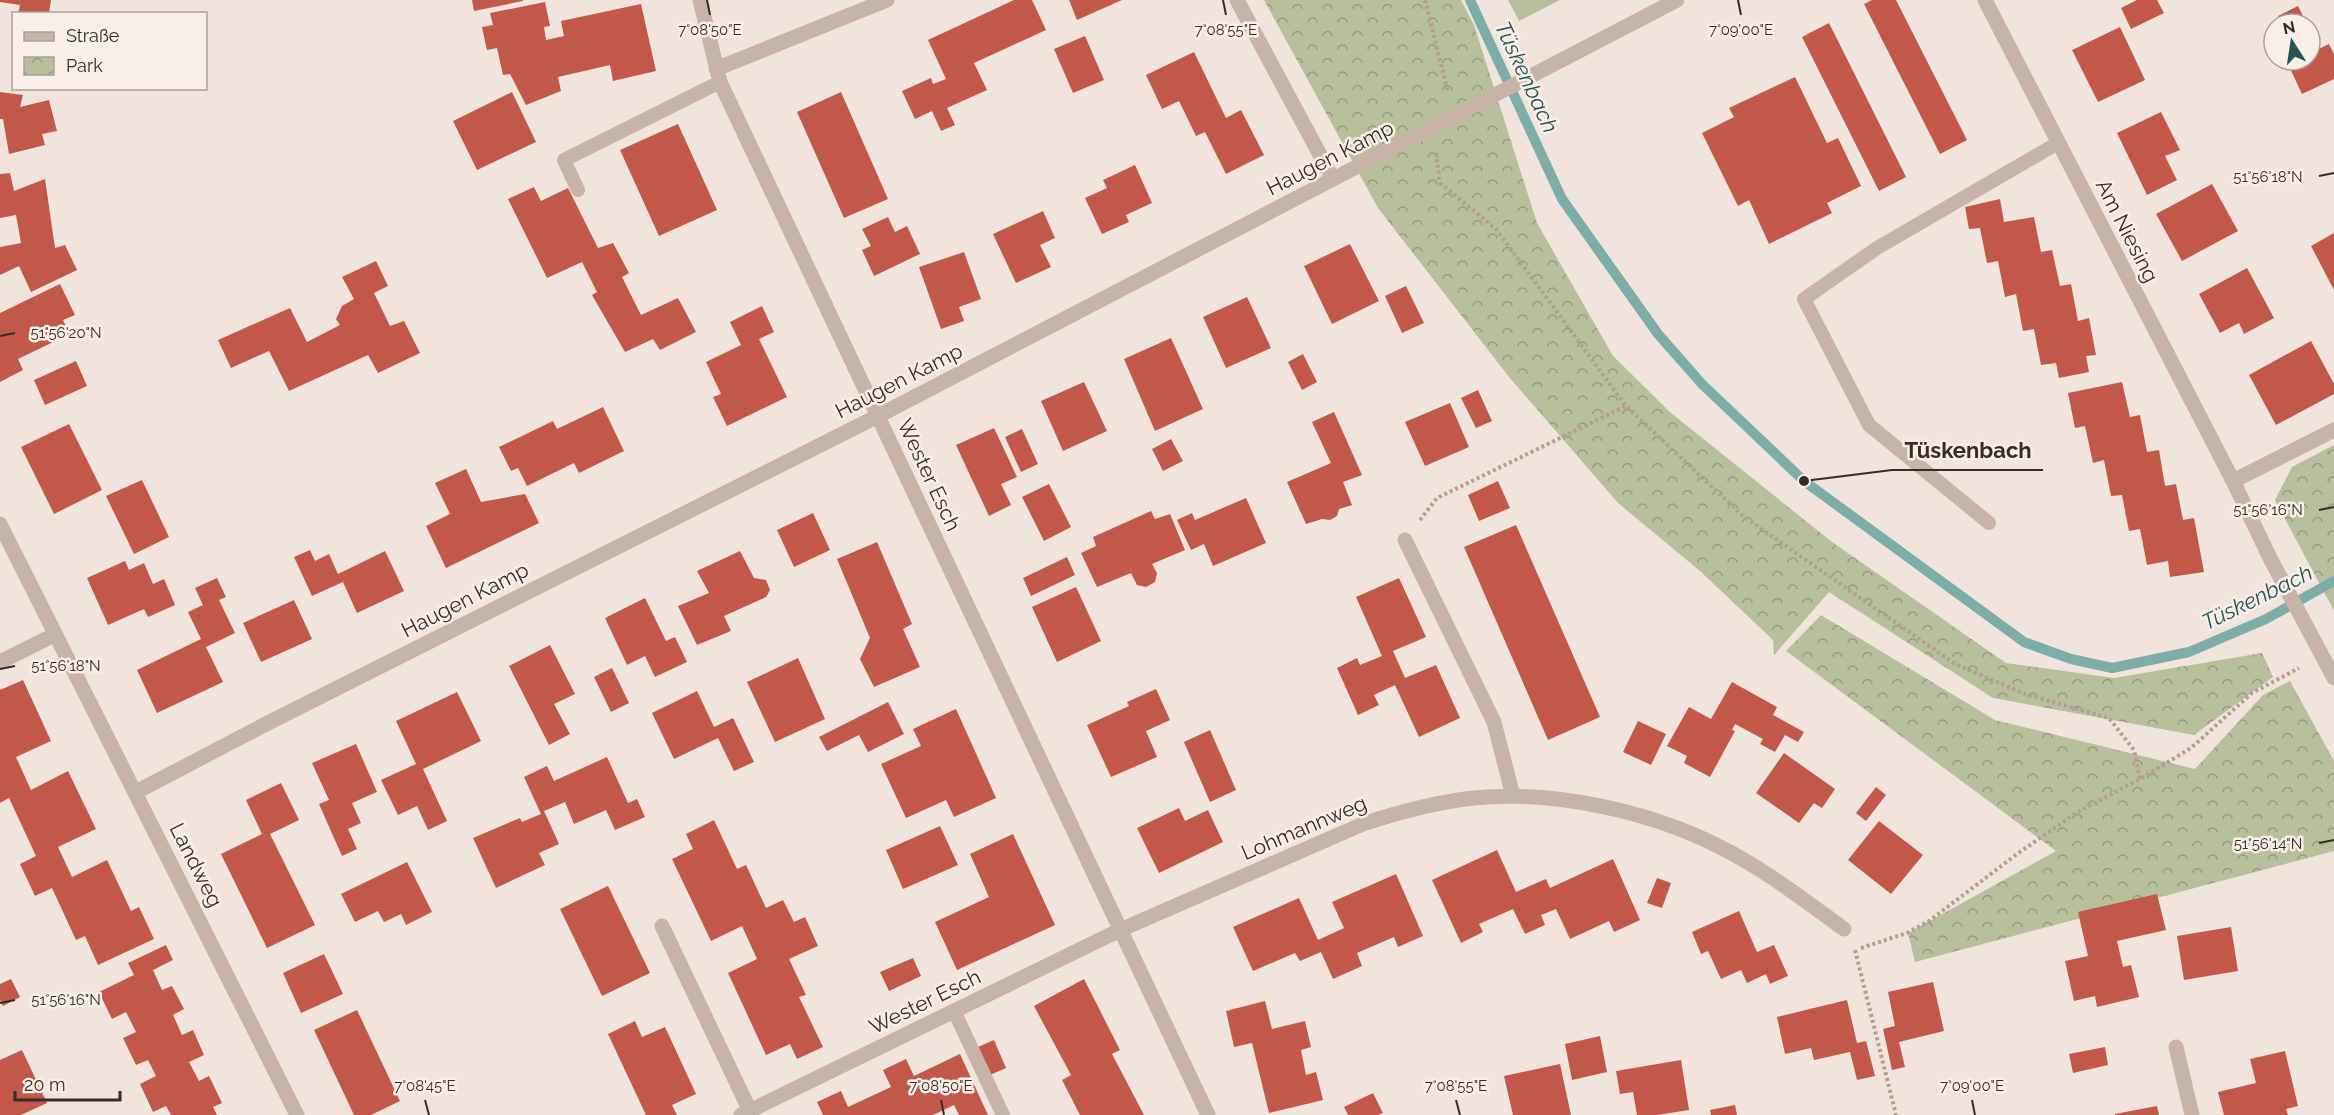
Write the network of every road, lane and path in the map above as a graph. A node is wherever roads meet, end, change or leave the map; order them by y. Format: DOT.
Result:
graph roads {
  1 [pos="700,0"];
  2 [pos="887,0"];
  3 [pos="1237,0"];
  4 [pos="1425,0"];
  5 [pos="1677,0"];
  6 [pos="1985,0"];
  7 [pos="718,76"];
  8 [pos="1432,129"];
  9 [pos="2058,143"];
  10 [pos="1333,180"];
  11 [pos="578,190"];
  12 [pos="1626,405"];
  13 [pos="878,416"];
  14 [pos="2334,430"];
  15 [pos="2233,481"];
  16 [pos="1989,523"];
  17 [pos="0,524"];
  18 [pos="1405,540"];
  19 [pos="54,635"];
  20 [pos="2321,655"];
  21 [pos="0,662"];
  22 [pos="2334,678"];
  23 [pos="2140,779"];
  24 [pos="136,792"];
  25 [pos="1514,796"];
  26 [pos="662,926"];
  27 [pos="1844,929"];
  28 [pos="1120,930"];
  29 [pos="1855,950"];
  30 [pos="954,1011"];
  31 [pos="2176,1047"];
  32 [pos="745,1113"];
  33 [pos="297,1115"];
  34 [pos="1003,1115"];
  35 [pos="1208,1115"];
  36 [pos="1896,1115"];
  37 [pos="2192,1115"];
  1 -- 7 [label="street, Wester Esch"];
  2 -- 7 [label="street"];
  3 -- 10 [label="street"];
  4 -- 8 [label="path"];
  5 -- 8 [label="street, Haugen Kamp"];
  6 -- 9 [label="street, Am Niesing"];
  7 -- 11 [label="lane"];
  7 -- 13 [label="street, Wester Esch"];
  8 -- 10 [label="street, Haugen Kamp"];
  8 -- 12 [label="path"];
  9 -- 15 [label="street, Am Niesing"];
  9 -- 16 [label="lane"];
  10 -- 13 [label="street, Haugen Kamp"];
  12 -- 18 [label="path"];
  12 -- 23 [label="path"];
  13 -- 24 [label="street, Haugen Kamp"];
  13 -- 28 [label="street, Wester Esch"];
  14 -- 15 [label="street"];
  15 -- 20 [label="street, Am Niesing"];
  17 -- 19 [label="street, Landweg"];
  18 -- 25 [label="street"];
  19 -- 21 [label="street"];
  19 -- 24 [label="street, Landweg"];
  20 -- 22 [label="street, Am Niesing"];
  20 -- 23 [label="path"];
  23 -- 29 [label="path"];
  24 -- 33 [label="street, Landweg"];
  25 -- 27 [label="street, Lohmannweg"];
  25 -- 28 [label="street, Lohmannweg"];
  26 -- 32 [label="street, Wester Esch"];
  27 -- 29 [label="path"];
  28 -- 30 [label="street, Wester Esch"];
  28 -- 35 [label="street, Wester Esch"];
  29 -- 36 [label="path"];
  30 -- 32 [label="street, Wester Esch"];
  30 -- 34 [label="lane"];
  31 -- 37 [label="street"];
}
